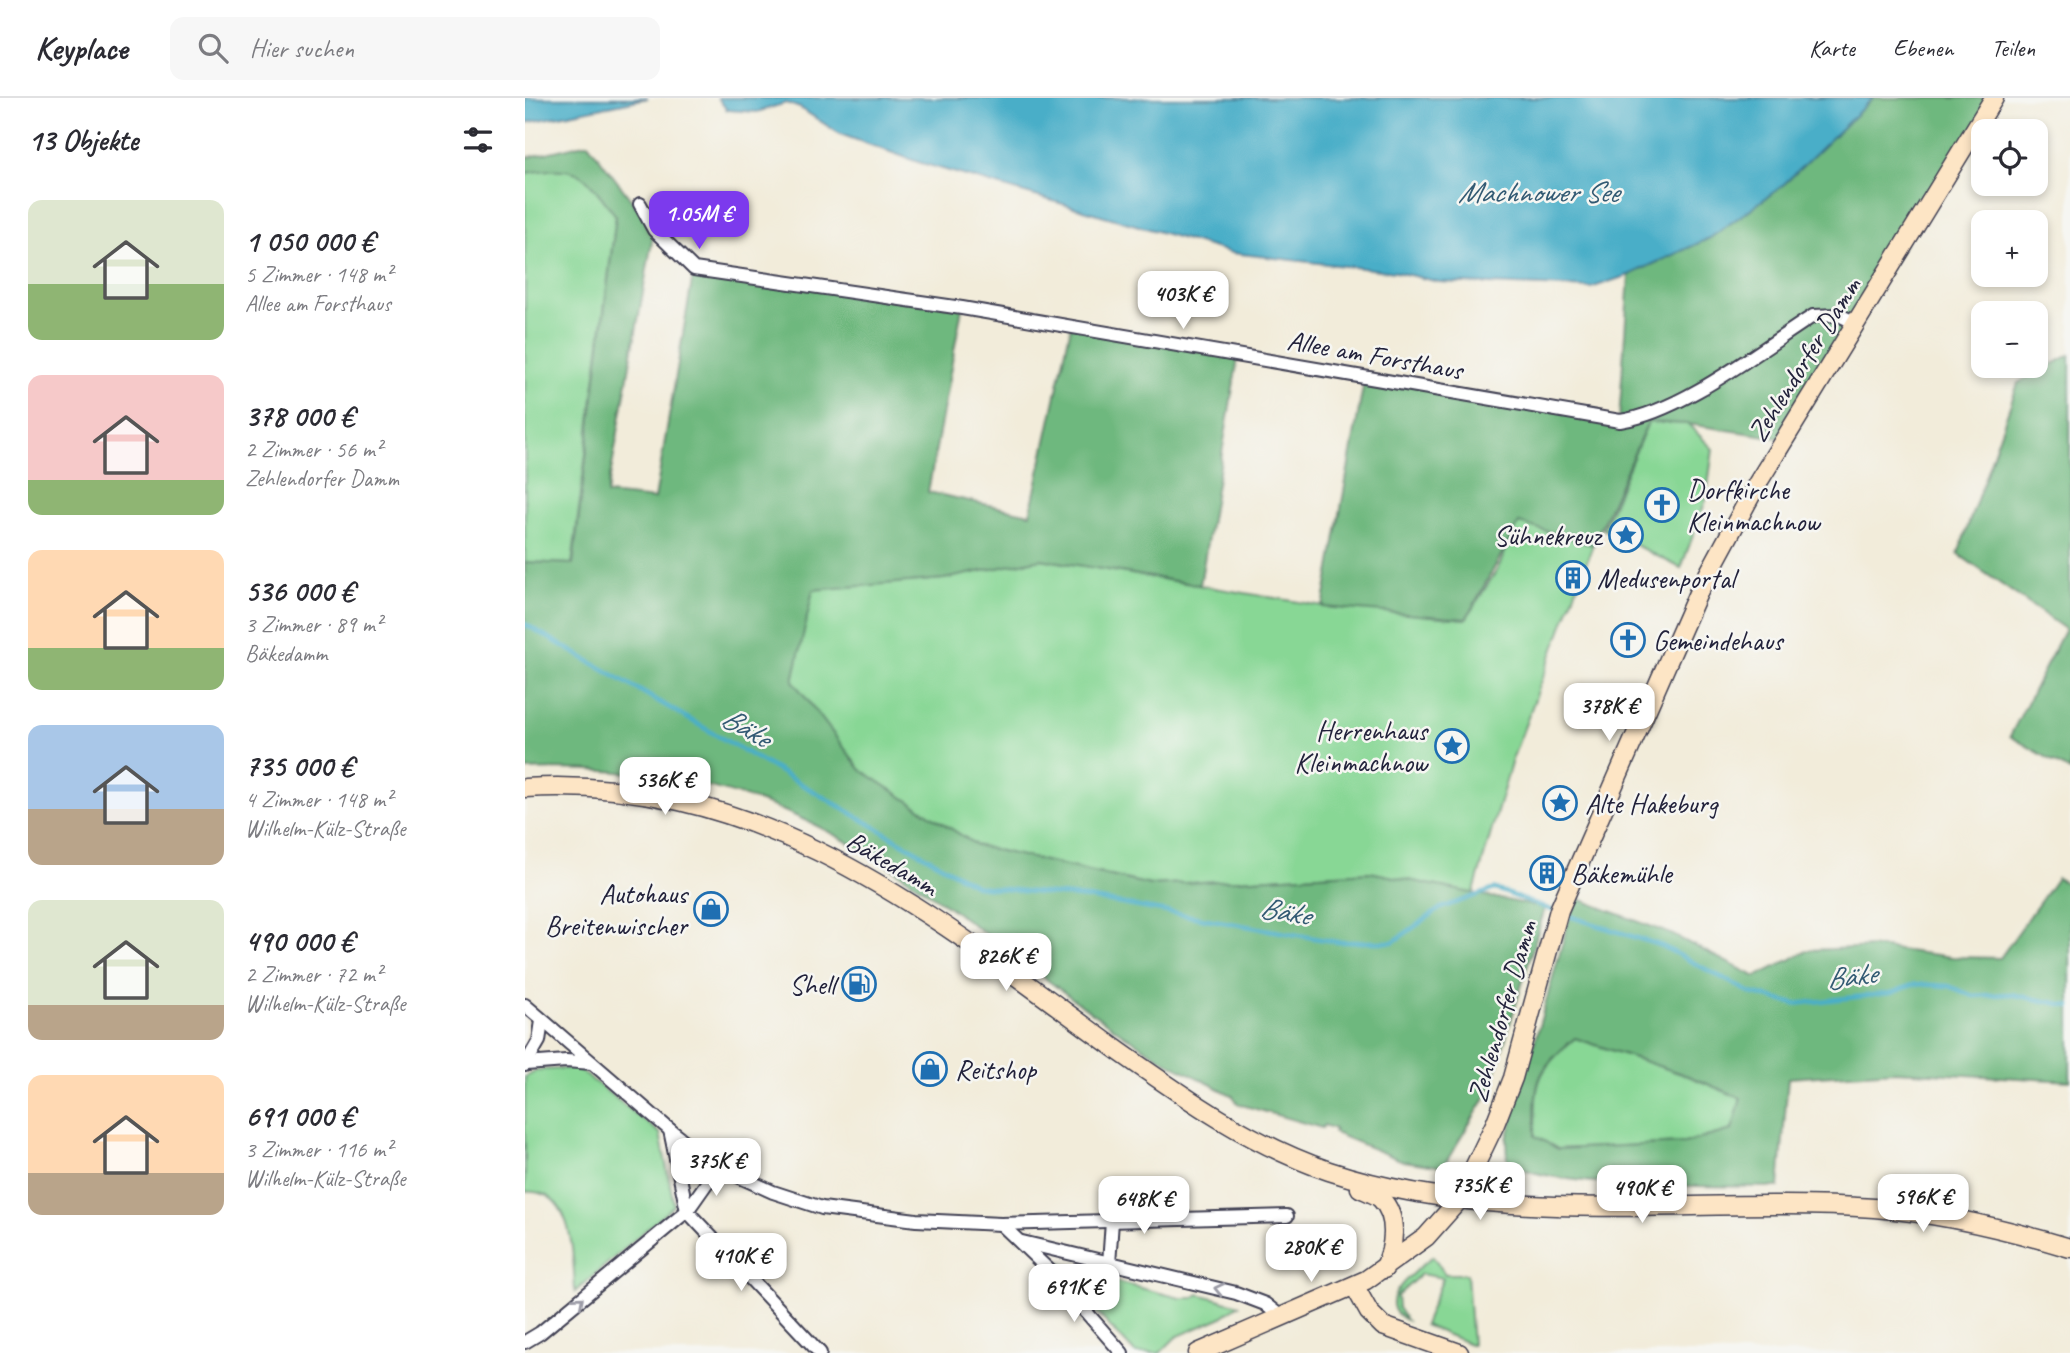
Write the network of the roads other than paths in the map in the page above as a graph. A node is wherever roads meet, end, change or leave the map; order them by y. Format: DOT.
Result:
graph roads {
  1 [pos="1994,98"];
  2 [pos="640,204"];
  3 [pos="1856,323"];
  4 [pos="525,788"];
  5 [pos="525,1005"];
  6 [pos="541,1021"];
  7 [pos="593,1063"];
  8 [pos="526,1064"];
  9 [pos="670,1130"];
  10 [pos="718,1167"];
  11 [pos="1328,1170"];
  12 [pos="1458,1201"];
  13 [pos="687,1211"];
  14 [pos="1287,1216"];
  15 [pos="1112,1221"];
  16 [pos="1001,1224"];
  17 [pos="1022,1242"];
  18 [pos="2070,1248"];
  19 [pos="1109,1264"];
  20 [pos="1384,1269"];
  21 [pos="1355,1287"];
  22 [pos="1280,1315"];
  23 [pos="525,1342"];
  24 [pos="820,1353"];
  25 [pos="1122,1353"];
  26 [pos="1198,1353"];
  27 [pos="1459,1353"];
  1 -- 3 [label="street, Zehlendorfer Damm"];
  2 -- 3 [label="street, Allee am Forsthaus"];
  3 -- 12 [label="street, Zehlendorfer Damm"];
  4 -- 11 [label="street, Bäkedamm"];
  5 -- 6 [label="street"];
  6 -- 7 [label="street"];
  6 -- 8 [label="street"];
  7 -- 8 [label="street"];
  7 -- 9 [label="street"];
  9 -- 10 [label="street"];
  9 -- 13 [label="street"];
  10 -- 13 [label="street"];
  10 -- 16 [label="street"];
  11 -- 12 [label="street, Bäkedamm"];
  11 -- 20 [label="street"];
  12 -- 18 [label="street, Bäkedamm"];
  12 -- 20 [label="street, Zehlendorfer Damm"];
  23 -- 13 [label="street, one-way"];
  13 -- 24 [label="street"];
  14 -- 15 [label="street"];
  15 -- 16 [label="street"];
  15 -- 19 [label="street"];
  16 -- 17 [label="street"];
  17 -- 19 [label="street"];
  17 -- 25 [label="street"];
  22 -- 19 [label="street, one-way"];
  20 -- 21 [label="street, Zehlendorfer Damm"];
  21 -- 22 [label="street, Zehlendorfer Damm"];
  21 -- 27 [label="street"];
  22 -- 26 [label="street, Zehlendorfer Damm"];
}
